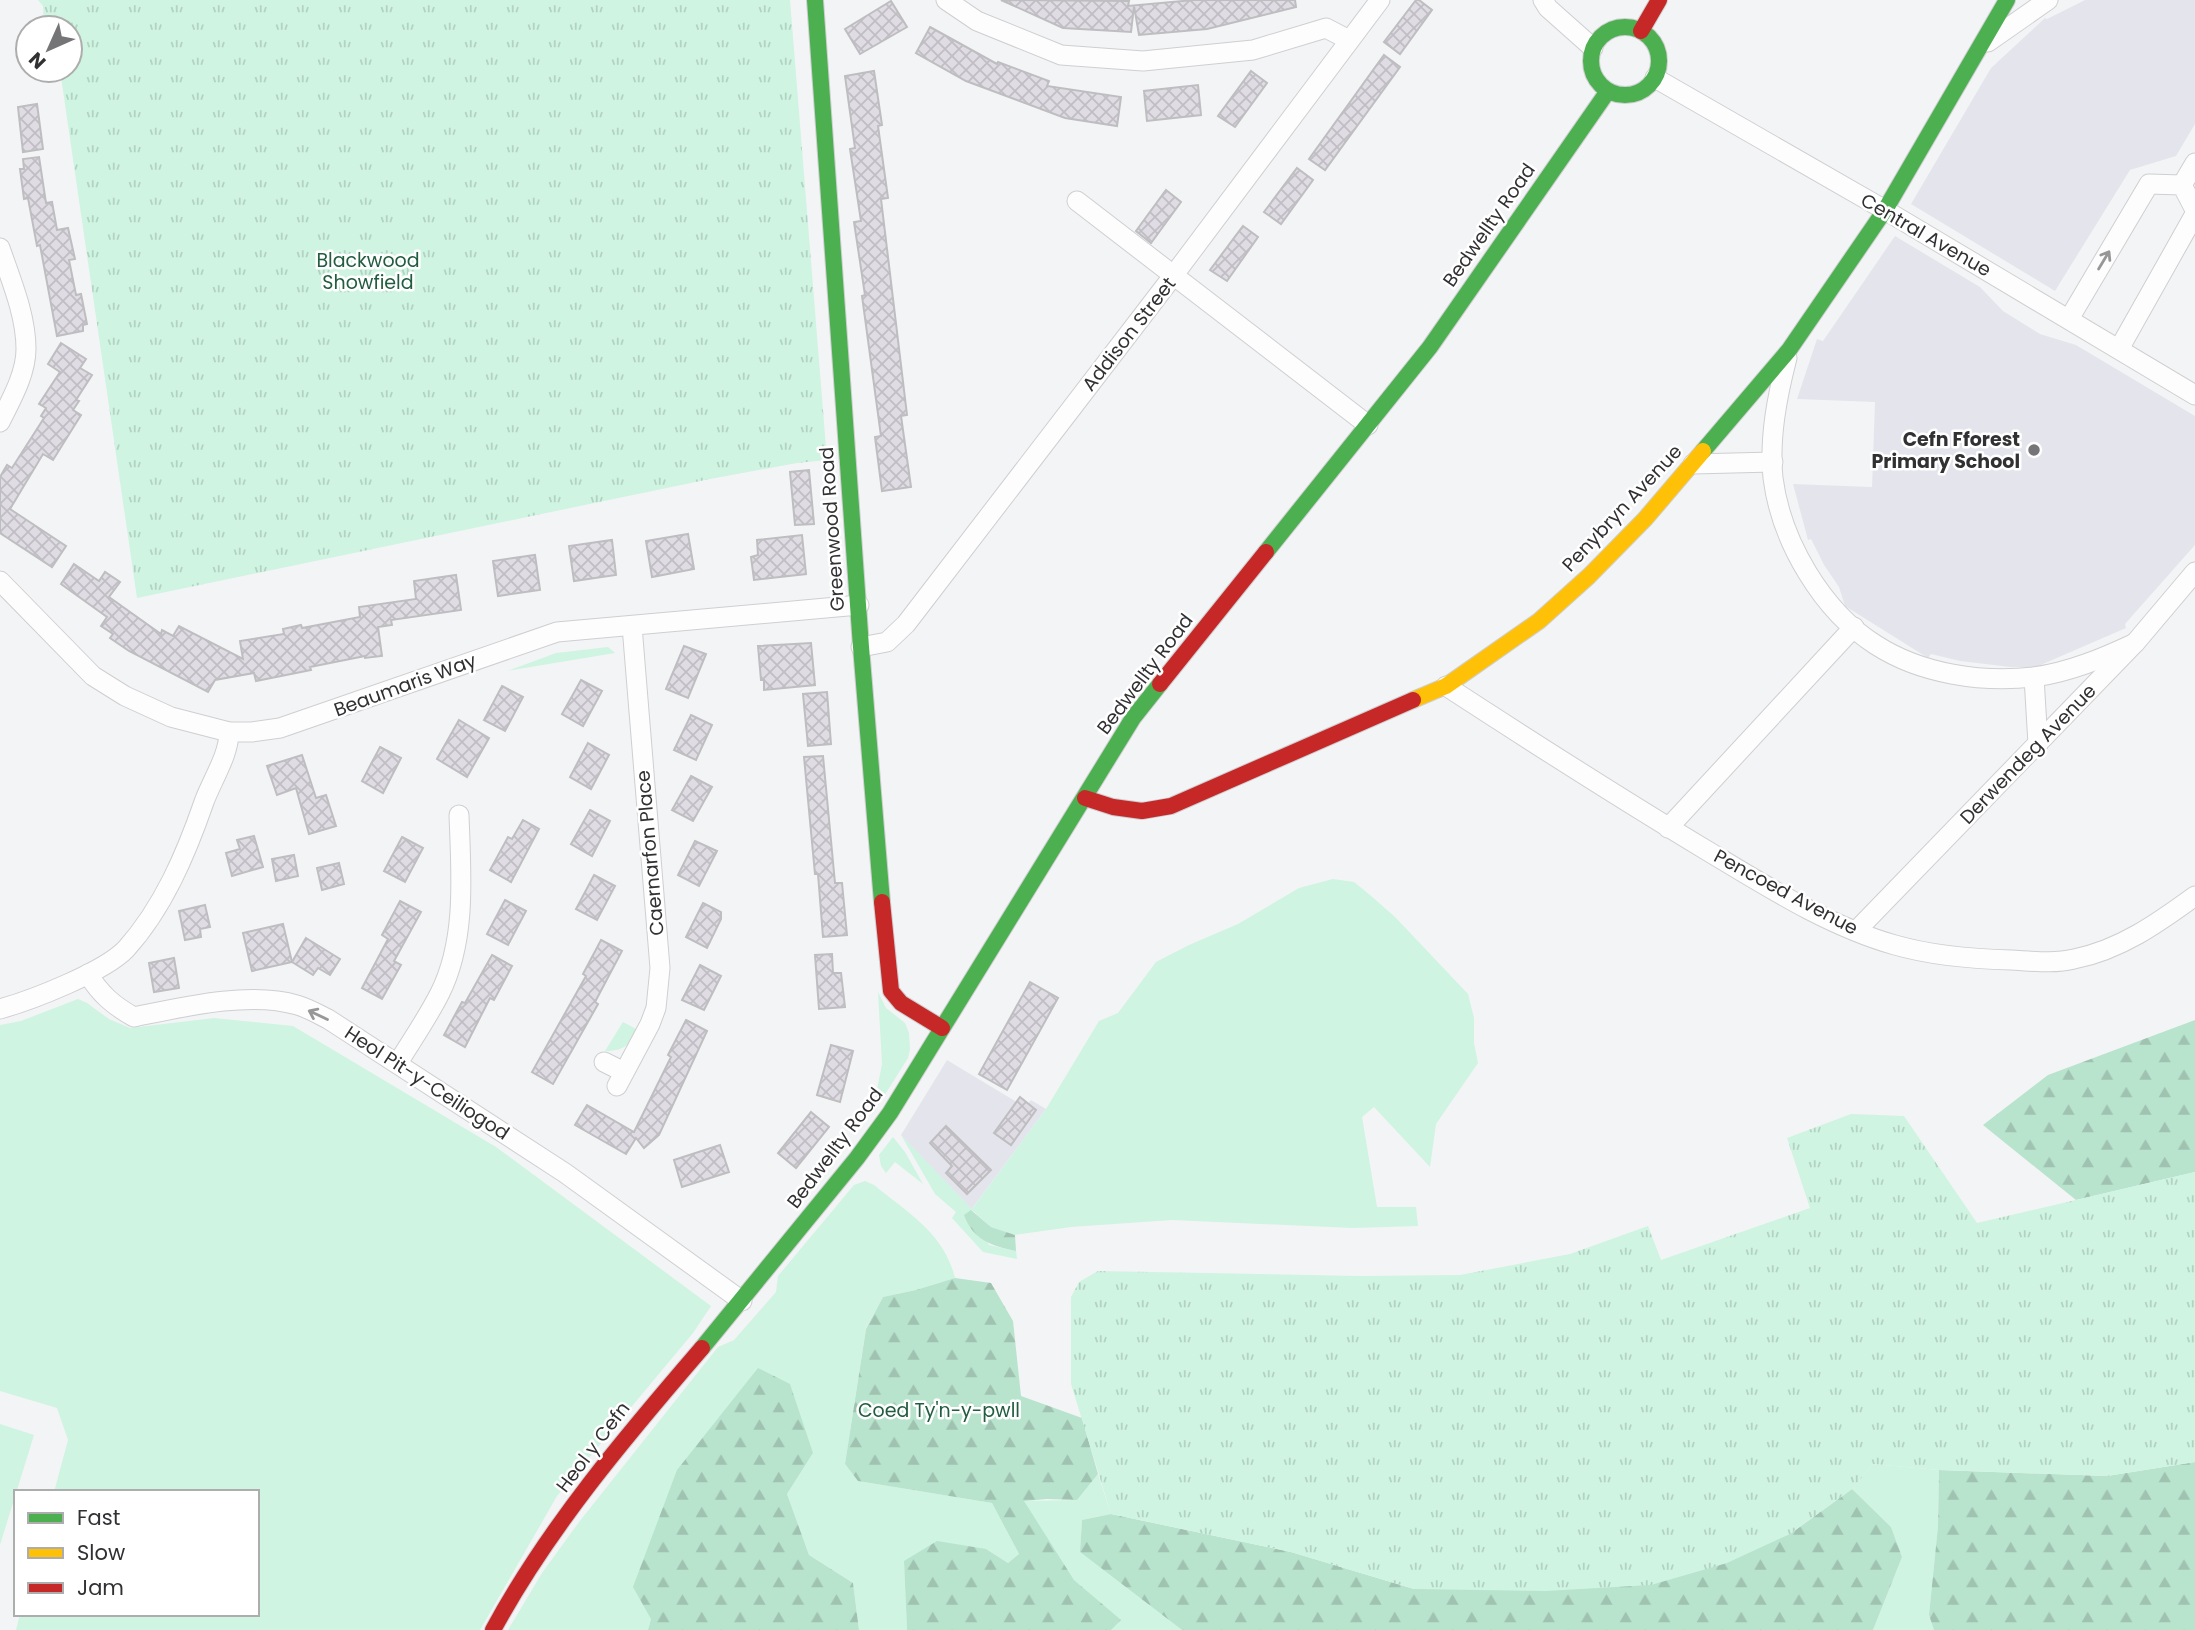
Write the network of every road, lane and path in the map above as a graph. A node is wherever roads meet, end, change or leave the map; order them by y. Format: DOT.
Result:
graph roads {
  1 [pos="815,0"];
  2 [pos="946,0"];
  3 [pos="1380,0"];
  4 [pos="1543,0"];
  5 [pos="1660,0"];
  6 [pos="2007,0"];
  7 [pos="2048,0"];
  8 [pos="1641,31"];
  9 [pos="1349,40"];
  10 [pos="1593,48"];
  11 [pos="1975,52"];
  12 [pos="1655,78"];
  13 [pos="1608,91"];
  14 [pos="2195,163"];
  15 [pos="2182,185"];
  16 [pos="1077,201"];
  17 [pos="1885,210"];
  18 [pos="2195,212"];
  19 [pos="0,248"];
  20 [pos="1173,276"];
  21 [pos="2069,319"];
  22 [pos="2119,349"];
  23 [pos="1789,350"];
  24 [pos="2195,396"];
  25 [pos="0,422"];
  26 [pos="1368,425"];
  27 [pos="1773,462"];
  28 [pos="1693,464"];
  29 [pos="2195,572"];
  30 [pos="0,581"];
  31 [pos="859,605"];
  32 [pos="632,626"];
  33 [pos="1854,627"];
  34 [pos="2135,643"];
  35 [pos="862,647"];
  36 [pos="2034,677"];
  37 [pos="1446,686"];
  38 [pos="229,732"];
  39 [pos="2038,744"];
  40 [pos="1084,798"];
  41 [pos="459,815"];
  42 [pos="1668,828"];
  43 [pos="2195,896"];
  44 [pos="1856,931"];
  45 [pos="88,974"];
  46 [pos="0,1009"];
  47 [pos="942,1028"];
  48 [pos="604,1062"];
  49 [pos="398,1063"];
  50 [pos="742,1301"];
  51 [pos="493,1630"];
  1 -- 31 [label="street, Greenwood Road"];
  2 -- 9 [label="street"];
  3 -- 9 [label="street, Addison Street"];
  4 -- 10 [label="street"];
  5 -- 8 [label="street"];
  6 -- 11 [label="street, Penybryn Avenue"];
  7 -- 11 [label="street"];
  8 -- 10 [label="street"];
  8 -- 12 [label="street"];
  9 -- 20 [label="street, Addison Street"];
  10 -- 13 [label="street"];
  11 -- 17 [label="street, Penybryn Avenue"];
  12 -- 13 [label="street"];
  12 -- 17 [label="street, Central Avenue"];
  13 -- 26 [label="street, Bedwellty Road"];
  14 -- 15 [label="street"];
  15 -- 18 [label="street"];
  21 -- 15 [label="street, one-way"];
  16 -- 20 [label="street"];
  17 -- 21 [label="street, Central Avenue"];
  17 -- 23 [label="street, Penybryn Avenue"];
  18 -- 22 [label="street"];
  19 -- 25 [label="street"];
  20 -- 26 [label="street"];
  20 -- 35 [label="street, Addison Street"];
  21 -- 22 [label="street, Central Avenue"];
  22 -- 24 [label="street, Central Avenue"];
  23 -- 27 [label="street"];
  23 -- 28 [label="street, Penybryn Avenue"];
  26 -- 40 [label="street, Bedwellty Road"];
  27 -- 28 [label="street"];
  27 -- 33 [label="street"];
  28 -- 37 [label="street, Penybryn Avenue"];
  29 -- 34 [label="street, Derwendeg Avenue"];
  30 -- 38 [label="street, Beaumaris Way"];
  31 -- 32 [label="street, Beaumaris Way"];
  31 -- 35 [label="street, Greenwood Road"];
  32 -- 38 [label="street, Beaumaris Way"];
  32 -- 48 [label="street, Caernarfon Place"];
  33 -- 36 [label="street"];
  33 -- 42 [label="street"];
  34 -- 36 [label="street"];
  34 -- 39 [label="street, Derwendeg Avenue"];
  35 -- 47 [label="street, Greenwood Road"];
  36 -- 39 [label="street"];
  37 -- 40 [label="street, Penybryn Avenue"];
  37 -- 42 [label="street, Pencoed Avenue"];
  38 -- 45 [label="street"];
  39 -- 44 [label="street, Derwendeg Avenue"];
  40 -- 47 [label="street, Bedwellty Road"];
  41 -- 49 [label="street"];
  42 -- 44 [label="street, Pencoed Avenue"];
  43 -- 44 [label="street, Pencoed Avenue"];
  45 -- 46 [label="street"];
  49 -- 45 [label="street, Heol Pit-y-Ceiliogod, one-way"];
  47 -- 50 [label="street, Bedwellty Road"];
  49 -- 50 [label="street, Heol Pit-y-Ceiliogod"];
  50 -- 51 [label="street, Heol y Cefn"];
}
